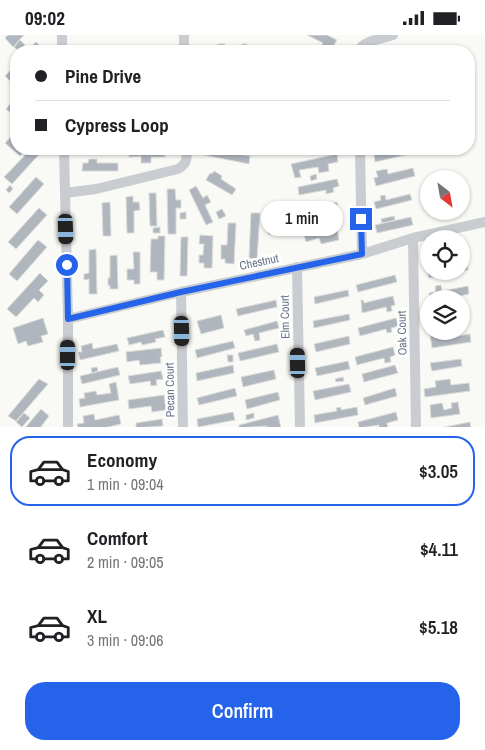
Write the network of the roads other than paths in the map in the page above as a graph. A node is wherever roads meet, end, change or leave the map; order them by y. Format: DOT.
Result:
graph roads {
  1 [pos="393,35"];
  2 [pos="362,45"];
  3 [pos="64,155"];
  4 [pos="187,155"];
  5 [pos="360,155"];
  6 [pos="65,193"];
  7 [pos="485,221"];
  8 [pos="413,239"];
  9 [pos="362,254"];
  10 [pos="297,267"];
  11 [pos="181,292"];
  12 [pos="68,319"];
  13 [pos="68,427"];
  14 [pos="183,427"];
  15 [pos="300,427"];
  16 [pos="416,427"];
  1 -- 2 [label="street"];
  3 -- 6 [label="street"];
  4 -- 6 [label="street"];
  5 -- 9 [label="street"];
  6 -- 12 [label="street"];
  7 -- 8 [label="street, Chestnut"];
  8 -- 9 [label="street, Chestnut"];
  8 -- 16 [label="street, Oak Court"];
  9 -- 10 [label="street, Chestnut"];
  10 -- 11 [label="street, Chestnut"];
  10 -- 15 [label="street, Elm Court"];
  11 -- 12 [label="street, Chestnut"];
  11 -- 14 [label="street, Pecan Court"];
  12 -- 13 [label="street"];
}
